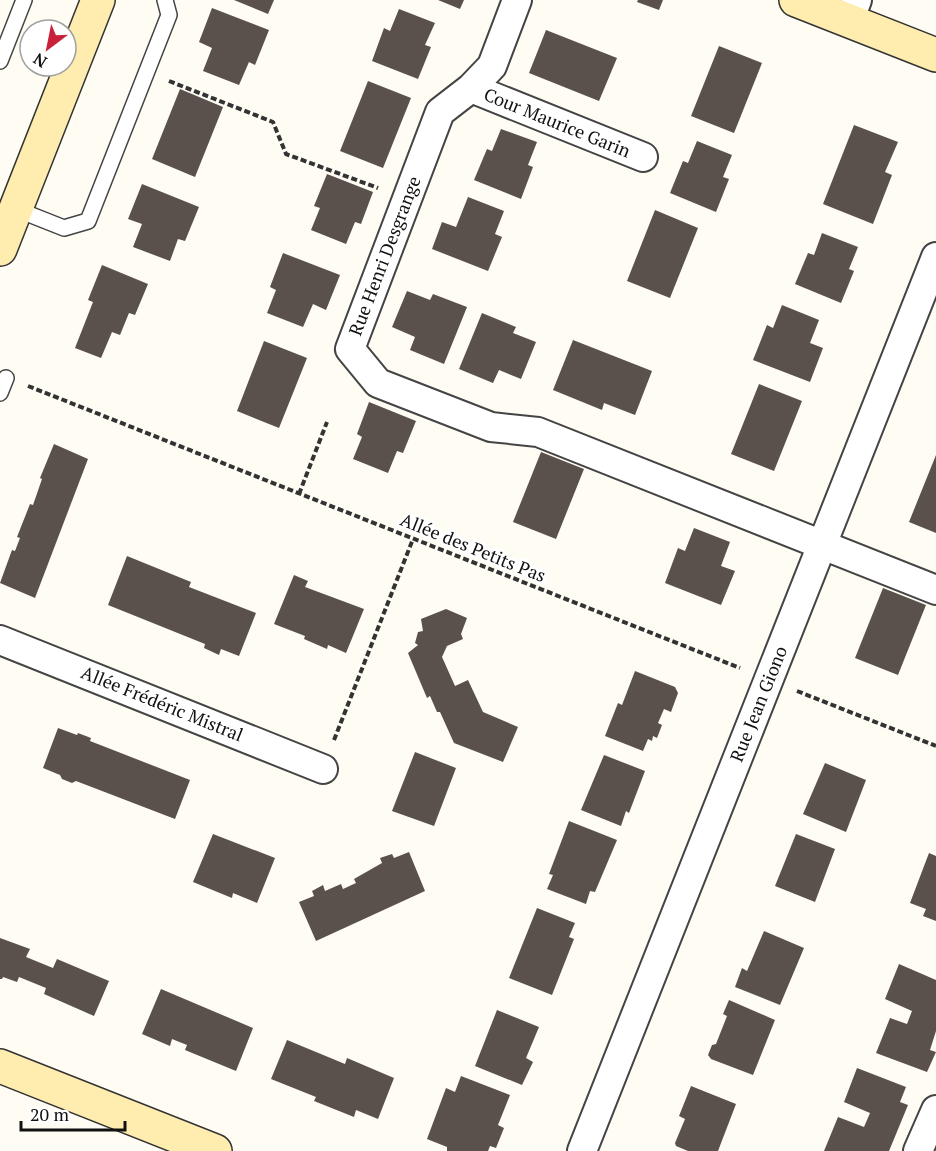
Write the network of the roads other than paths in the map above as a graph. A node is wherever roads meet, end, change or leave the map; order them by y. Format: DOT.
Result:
graph roads {
  1 [pos="24,0"];
  2 [pos="98,0"];
  3 [pos="165,0"];
  4 [pos="517,0"];
  5 [pos="796,0"];
  6 [pos="853,10"];
  7 [pos="936,55"];
  8 [pos="0,61"];
  9 [pos="471,88"];
  10 [pos="643,157"];
  11 [pos="8,205"];
  12 [pos="0,249"];
  13 [pos="936,257"];
  14 [pos="6,378"];
  15 [pos="0,393"];
  16 [pos="821,546"];
  17 [pos="936,590"];
  18 [pos="0,640"];
  19 [pos="323,769"];
  20 [pos="0,1066"];
  21 [pos="936,1110"];
  22 [pos="215,1151"];
  23 [pos="582,1151"];
  24 [pos="918,1151"];
  1 -- 8 [label="lane"];
  2 -- 11 [label="street"];
  3 -- 11 [label="lane"];
  4 -- 9 [label="street, Rue Henri Desgrange"];
  5 -- 6 [label="street"];
  6 -- 7 [label="street"];
  9 -- 10 [label="street, Cour Maurice Garin"];
  9 -- 16 [label="street, Rue Henri Desgrange"];
  11 -- 12 [label="street"];
  13 -- 16 [label="street, Rue Jean Giono"];
  14 -- 15 [label="lane"];
  16 -- 17 [label="street"];
  16 -- 23 [label="street, Rue Jean Giono"];
  18 -- 19 [label="street, Allée Frédéric Mistral"];
  20 -- 22 [label="street"];
  21 -- 24 [label="street"];
}
